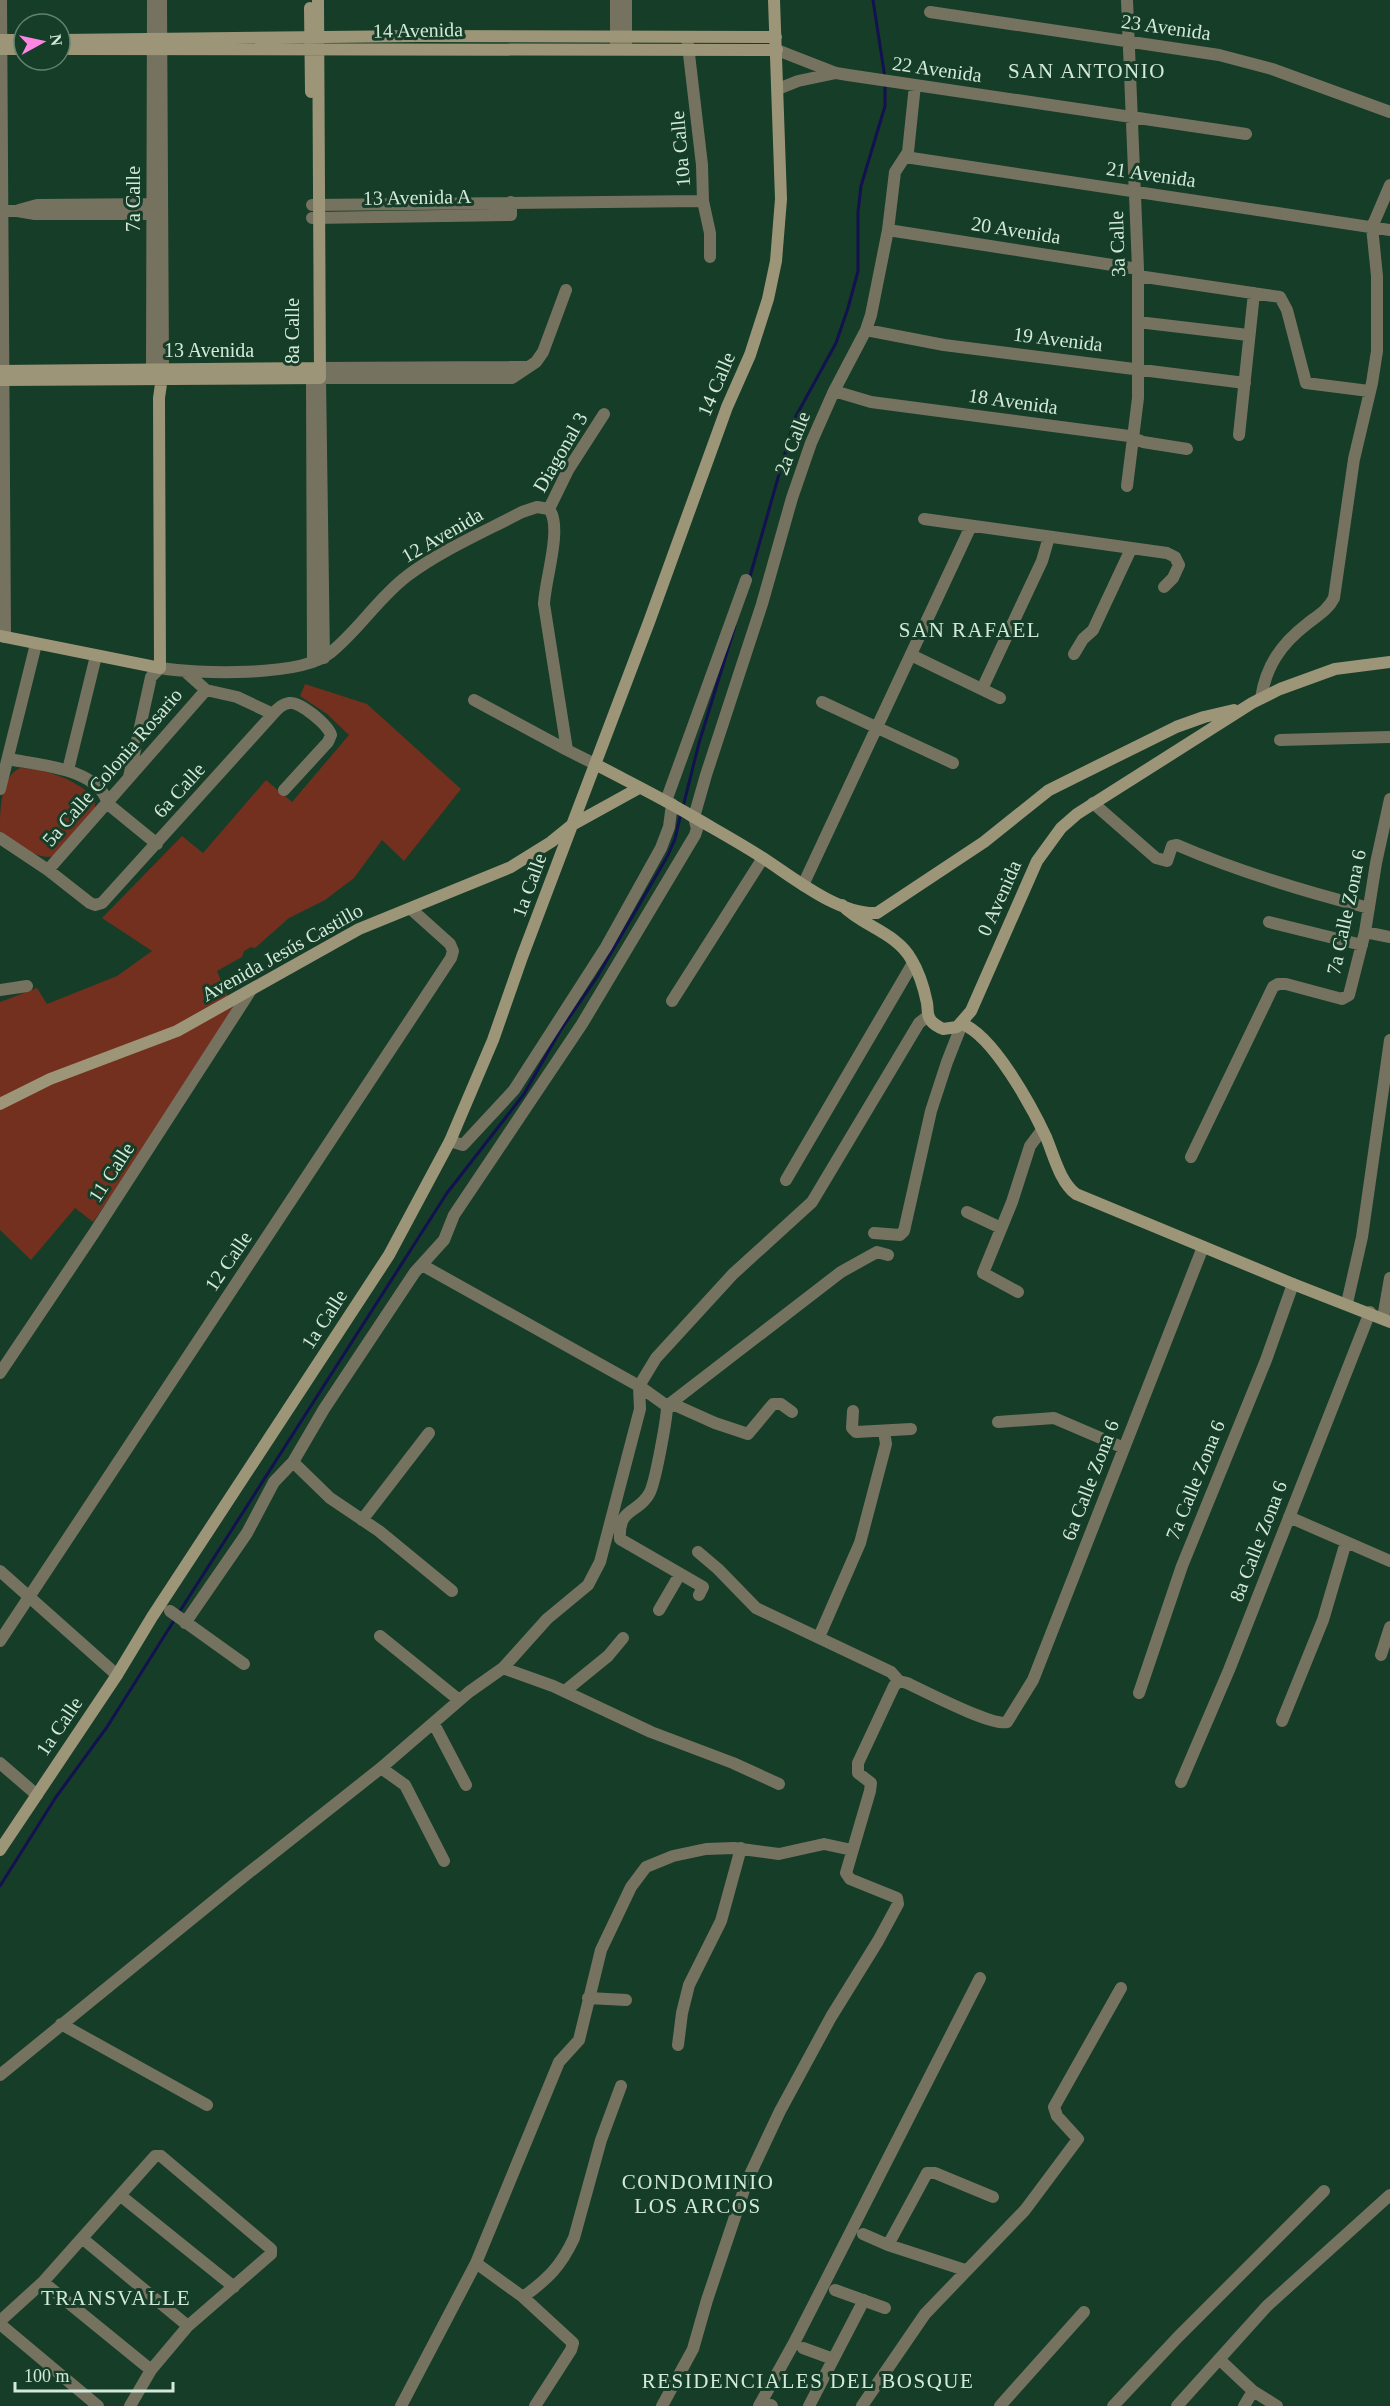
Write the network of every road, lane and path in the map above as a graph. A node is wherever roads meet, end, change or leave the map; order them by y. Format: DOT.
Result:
graph roads {
  1 [pos="1,0"];
  2 [pos="153,0"];
  3 [pos="161,0"];
  4 [pos="310,0"];
  5 [pos="318,0"];
  6 [pos="616,0"];
  7 [pos="626,0"];
  8 [pos="774,0"];
  9 [pos="1127,0"];
  10 [pos="930,12"];
  11 [pos="687,36"];
  12 [pos="315,37"];
  13 [pos="72,40"];
  14 [pos="1129,42"];
  15 [pos="621,43"];
  16 [pos="776,43"];
  17 [pos="157,44"];
  18 [pos="1,45"];
  19 [pos="72,48"];
  20 [pos="689,50"];
  21 [pos="315,51"];
  22 [pos="836,73"];
  23 [pos="910,85"];
  24 [pos="778,89"];
  25 [pos="1390,112"];
  26 [pos="1132,118"];
  27 [pos="1246,134"];
  28 [pos="905,158"];
  29 [pos="1390,185"];
  30 [pos="1135,192"];
  31 [pos="703,201"];
  32 [pos="158,209"];
  33 [pos="1,211"];
  34 [pos="316,211"];
  35 [pos="1372,227"];
  36 [pos="888,230"];
  37 [pos="1390,230"];
  38 [pos="710,257"];
  39 [pos="1138,273"];
  40 [pos="566,290"];
  41 [pos="1254,293"];
  42 [pos="1138,322"];
  43 [pos="866,330"];
  44 [pos="1248,335"];
  45 [pos="526,367"];
  46 [pos="1138,369"];
  47 [pos="316,373"];
  48 [pos="158,374"];
  49 [pos="2,375"];
  50 [pos="1245,383"];
  51 [pos="834,391"];
  52 [pos="1370,391"];
  53 [pos="604,414"];
  54 [pos="1239,435"];
  55 [pos="1132,438"];
  56 [pos="1187,449"];
  57 [pos="1126,486"];
  58 [pos="549,509"];
  59 [pos="924,519"];
  60 [pos="971,526"];
  61 [pos="1049,537"];
  62 [pos="3,544"];
  63 [pos="1131,549"];
  64 [pos="746,580"];
  65 [pos="1164,586"];
  66 [pos="3,637"];
  67 [pos="36,644"];
  68 [pos="1074,654"];
  69 [pos="911,655"];
  70 [pos="96,656"];
  71 [pos="318,660"];
  72 [pos="1390,662"];
  73 [pos="160,668"];
  74 [pos="187,673"];
  75 [pos="981,689"];
  76 [pos="206,690"];
  77 [pos="1000,698"];
  78 [pos="474,700"];
  79 [pos="1256,700"];
  80 [pos="822,702"];
  81 [pos="273,714"];
  82 [pos="877,727"];
  83 [pos="1390,737"];
  84 [pos="1280,740"];
  85 [pos="567,750"];
  86 [pos="8,759"];
  87 [pos="953,763"];
  88 [pos="595,764"];
  89 [pos="68,770"];
  90 [pos="129,777"];
  91 [pos="639,788"];
  92 [pos="0,789"];
  93 [pos="284,790"];
  94 [pos="1390,799"];
  95 [pos="1093,803"];
  96 [pos="108,804"];
  97 [pos="671,804"];
  98 [pos="693,817"];
  99 [pos="572,825"];
  100 [pos="0,838"];
  101 [pos="157,844"];
  102 [pos="762,858"];
  103 [pos="48,870"];
  104 [pos="803,885"];
  105 [pos="842,905"];
  106 [pos="1369,908"];
  107 [pos="411,909"];
  108 [pos="1269,922"];
  109 [pos="1365,932"];
  110 [pos="1390,937"];
  111 [pos="1362,945"];
  112 [pos="913,963"];
  113 [pos="27,986"];
  114 [pos="0,990"];
  115 [pos="251,990"];
  116 [pos="672,1001"];
  117 [pos="928,1016"];
  118 [pos="962,1024"];
  119 [pos="1390,1040"];
  120 [pos="0,1104"];
  121 [pos="1042,1130"];
  122 [pos="450,1141"];
  123 [pos="1191,1157"];
  124 [pos="786,1180"];
  125 [pos="967,1212"];
  126 [pos="1001,1228"];
  127 [pos="874,1233"];
  128 [pos="1203,1246"];
  129 [pos="888,1255"];
  130 [pos="422,1265"];
  131 [pos="1390,1278"];
  132 [pos="1293,1284"];
  133 [pos="1018,1292"];
  134 [pos="1347,1303"];
  135 [pos="1370,1312"];
  136 [pos="1386,1320"];
  137 [pos="0,1372"];
  138 [pos="639,1386"];
  139 [pos="667,1406"];
  140 [pos="853,1411"];
  141 [pos="792,1412"];
  142 [pos="998,1422"];
  143 [pos="911,1429"];
  144 [pos="884,1431"];
  145 [pos="429,1433"];
  146 [pos="1124,1448"];
  147 [pos="293,1462"];
  148 [pos="1288,1517"];
  149 [pos="362,1520"];
  150 [pos="1346,1542"];
  151 [pos="698,1552"];
  152 [pos="1390,1561"];
  153 [pos="0,1571"];
  154 [pos="680,1574"];
  155 [pos="452,1590"];
  156 [pos="699,1595"];
  157 [pos="29,1597"];
  158 [pos="659,1610"];
  159 [pos="170,1611"];
  160 [pos="183,1621"];
  161 [pos="1390,1627"];
  162 [pos="380,1636"];
  163 [pos="819,1637"];
  164 [pos="623,1638"];
  165 [pos="0,1641"];
  166 [pos="1381,1655"];
  167 [pos="244,1664"];
  168 [pos="503,1668"];
  169 [pos="117,1675"];
  170 [pos="899,1682"];
  171 [pos="565,1691"];
  172 [pos="1139,1693"];
  173 [pos="459,1700"];
  174 [pos="1282,1721"];
  175 [pos="434,1724"];
  176 [pos="0,1763"];
  177 [pos="381,1768"];
  178 [pos="1181,1782"];
  179 [pos="779,1784"];
  180 [pos="466,1785"];
  181 [pos="37,1796"];
  182 [pos="741,1848"];
  183 [pos="852,1850"];
  184 [pos="0,1851"];
  185 [pos="444,1861"];
  186 [pos="980,1978"];
  187 [pos="1121,1988"];
  188 [pos="588,1998"];
  189 [pos="626,2000"];
  190 [pos="61,2024"];
  191 [pos="678,2045"];
  192 [pos="0,2075"];
  193 [pos="621,2086"];
  194 [pos="207,2105"];
  195 [pos="1324,2191"];
  196 [pos="1390,2195"];
  197 [pos="121,2196"];
  198 [pos="993,2198"];
  199 [pos="863,2234"];
  200 [pos="83,2239"];
  201 [pos="888,2245"];
  202 [pos="477,2263"];
  203 [pos="965,2270"];
  204 [pos="43,2282"];
  205 [pos="234,2287"];
  206 [pos="835,2290"];
  207 [pos="523,2297"];
  208 [pos="864,2300"];
  209 [pos="885,2308"];
  210 [pos="1084,2312"];
  211 [pos="0,2323"];
  212 [pos="188,2326"];
  213 [pos="803,2348"];
  214 [pos="833,2359"];
  215 [pos="1219,2359"];
  216 [pos="151,2370"];
  217 [pos="1253,2391"];
  218 [pos="98,2406"];
  219 [pos="130,2406"];
  220 [pos="401,2406"];
  221 [pos="535,2406"];
  222 [pos="662,2406"];
  223 [pos="759,2406"];
  224 [pos="809,2406"];
  225 [pos="862,2406"];
  226 [pos="1000,2406"];
  227 [pos="1113,2406"];
  228 [pos="1177,2406"];
  229 [pos="1244,2406"];
  230 [pos="1277,2406"];
  1 -- 18 [label="street"];
  2 -- 17 [label="street, 7a Calle"];
  3 -- 17 [label="street, 7a Calle"];
  4 -- 12 [label="street, 8a Calle"];
  5 -- 12 [label="street, 8a Calle"];
  6 -- 15 [label="street"];
  7 -- 15 [label="street"];
  8 -- 16 [label="street, 14 Calle"];
  9 -- 14 [label="street, 3a Calle"];
  10 -- 14 [label="street, 23 Avenida"];
  11 -- 15 [label="street, 14 Avenida"];
  11 -- 16 [label="street, 14 Avenida"];
  11 -- 20 [label="street, 10a Calle"];
  12 -- 15 [label="street, 14 Avenida"];
  12 -- 17 [label="street, 14 Avenida"];
  12 -- 21 [label="street, 8a Calle"];
  13 -- 17 [label="street, 14 Avenida"];
  14 -- 25 [label="street, 23 Avenida"];
  14 -- 26 [label="street, 3a Calle"];
  15 -- 20 [label="street, 14 Avenida"];
  15 -- 21 [label="street, 14 Avenida"];
  16 -- 20 [label="street, 14 Avenida"];
  16 -- 22 [label="street, 22 Avenida"];
  16 -- 24 [label="street, 14 Calle"];
  17 -- 19 [label="street, 14 Avenida"];
  17 -- 21 [label="street, 14 Avenida"];
  17 -- 32 [label="street, 7a Calle"];
  18 -- 33 [label="street"];
  20 -- 31 [label="street, 10a Calle"];
  21 -- 34 [label="street, 8a Calle"];
  22 -- 23 [label="street, 22 Avenida"];
  22 -- 24 [label="street, 22 Avenida"];
  23 -- 26 [label="street, 22 Avenida"];
  23 -- 28 [label="street, 2a Calle"];
  24 -- 88 [label="street, 14 Calle"];
  26 -- 27 [label="street, 22 Avenida"];
  26 -- 30 [label="street, 3a Calle"];
  28 -- 30 [label="street, 21 Avenida"];
  28 -- 36 [label="street, 2a Calle"];
  29 -- 35 [label="street"];
  30 -- 35 [label="street, 21 Avenida"];
  30 -- 39 [label="street, 3a Calle"];
  31 -- 34 [label="street, 13 Avenida A"];
  31 -- 38 [label="street, 10a Calle"];
  32 -- 33 [label="street"];
  32 -- 48 [label="street, 7a Calle"];
  33 -- 49 [label="street"];
  34 -- 47 [label="street, 8a Calle"];
  35 -- 37 [label="street, 21 Avenida"];
  35 -- 52 [label="street"];
  36 -- 39 [label="street, 20 Avenida"];
  36 -- 43 [label="street, 2a Calle"];
  39 -- 41 [label="street, 20 Avenida"];
  39 -- 42 [label="street, 3a Calle"];
  40 -- 45 [label="street"];
  41 -- 44 [label="street"];
  41 -- 52 [label="street, 20 Avenida"];
  42 -- 44 [label="street"];
  42 -- 46 [label="street, 3a Calle"];
  43 -- 46 [label="street, 19 Avenida"];
  43 -- 51 [label="street, 2a Calle"];
  44 -- 50 [label="street"];
  45 -- 47 [label="street, 13 Avenida"];
  45 -- 47 [label="street, 13 Avenida"];
  46 -- 50 [label="street, 19 Avenida"];
  46 -- 55 [label="street, 3a Calle"];
  47 -- 48 [label="street, 13 Avenida"];
  47 -- 71 [label="street, 8a Calle"];
  48 -- 49 [label="street, 13 Avenida"];
  48 -- 73 [label="street, 7a Calle"];
  49 -- 62 [label="street"];
  50 -- 54 [label="street"];
  51 -- 55 [label="street, 18 Avenida"];
  51 -- 98 [label="street, 2a Calle"];
  52 -- 79 [label="street"];
  53 -- 58 [label="street, Diagonal 3"];
  55 -- 56 [label="street, 18 Avenida"];
  55 -- 57 [label="street, 3a Calle"];
  58 -- 71 [label="street, 12 Avenida"];
  58 -- 85 [label="street"];
  59 -- 60 [label="street"];
  60 -- 61 [label="street"];
  60 -- 69 [label="street"];
  61 -- 63 [label="street"];
  61 -- 75 [label="street"];
  62 -- 66 [label="street"];
  63 -- 65 [label="street"];
  63 -- 68 [label="street"];
  64 -- 97 [label="street"];
  66 -- 67 [label="street"];
  67 -- 70 [label="street"];
  67 -- 86 [label="street"];
  69 -- 75 [label="street"];
  69 -- 82 [label="street"];
  70 -- 73 [label="street"];
  70 -- 89 [label="street"];
  71 -- 74 [label="street"];
  72 -- 79 [label="street, 0 Avenida"];
  73 -- 74 [label="street"];
  73 -- 90 [label="street"];
  74 -- 76 [label="street"];
  75 -- 77 [label="street"];
  76 -- 81 [label="street"];
  76 -- 90 [label="street, 5a Calle Colonia Rosario"];
  78 -- 85 [label="street"];
  79 -- 95 [label="street, 0 Avenida"];
  79 -- 105 [label="street, 0 Avenida"];
  80 -- 82 [label="street"];
  81 -- 93 [label="street, 6a Calle"];
  81 -- 101 [label="street, 6a Calle"];
  82 -- 87 [label="street"];
  82 -- 104 [label="street"];
  83 -- 84 [label="street"];
  85 -- 88 [label="street"];
  86 -- 89 [label="street"];
  86 -- 92 [label="street"];
  88 -- 91 [label="street"];
  88 -- 99 [label="street, 1a Calle"];
  89 -- 96 [label="street"];
  90 -- 96 [label="street, 5a Calle Colonia Rosario"];
  91 -- 97 [label="street"];
  91 -- 99 [label="street, Avenida Jesús Castillo"];
  94 -- 106 [label="street, 7a Calle Zona 6"];
  95 -- 106 [label="street"];
  95 -- 118 [label="street, 0 Avenida"];
  96 -- 101 [label="street"];
  96 -- 103 [label="street, 5a Calle Colonia Rosario"];
  97 -- 98 [label="street"];
  97 -- 122 [label="street"];
  98 -- 102 [label="street, 0 Avenida"];
  98 -- 130 [label="street, 2a Calle"];
  99 -- 107 [label="street, Avenida Jesús Castillo"];
  99 -- 122 [label="street, 1a Calle"];
  100 -- 103 [label="street"];
  101 -- 103 [label="street, 6a Calle"];
  102 -- 104 [label="street, 0 Avenida"];
  102 -- 116 [label="street"];
  104 -- 105 [label="street, 0 Avenida"];
  105 -- 112 [label="street, 0 Avenida"];
  106 -- 109 [label="street, 7a Calle Zona 6"];
  107 -- 115 [label="street, Avenida Jesús Castillo"];
  107 -- 157 [label="street, 12 Calle"];
  108 -- 111 [label="street"];
  109 -- 110 [label="street"];
  109 -- 111 [label="street, 7a Calle Zona 6"];
  111 -- 123 [label="street, 7a Calle Zona 6"];
  112 -- 117 [label="street, 0 Avenida"];
  112 -- 124 [label="street"];
  113 -- 114 [label="street"];
  115 -- 120 [label="street, Avenida Jesús Castillo"];
  115 -- 137 [label="street, 11 Calle"];
  117 -- 118 [label="street"];
  117 -- 138 [label="street"];
  118 -- 121 [label="street"];
  118 -- 127 [label="street"];
  119 -- 134 [label="street"];
  121 -- 126 [label="street"];
  121 -- 128 [label="street"];
  122 -- 169 [label="street, 1a Calle"];
  125 -- 126 [label="street"];
  126 -- 133 [label="street"];
  128 -- 132 [label="street"];
  128 -- 146 [label="street, 6a Calle Zona 6"];
  129 -- 139 [label="street"];
  130 -- 138 [label="street"];
  130 -- 147 [label="street, 2a Calle"];
  131 -- 136 [label="street"];
  132 -- 134 [label="street"];
  132 -- 172 [label="street, 7a Calle Zona 6"];
  134 -- 135 [label="street"];
  135 -- 136 [label="street"];
  135 -- 148 [label="street, 8a Calle Zona 6"];
  138 -- 139 [label="street"];
  138 -- 168 [label="street"];
  139 -- 141 [label="street"];
  139 -- 154 [label="street"];
  140 -- 144 [label="street"];
  142 -- 146 [label="street"];
  143 -- 144 [label="street"];
  144 -- 163 [label="street"];
  145 -- 149 [label="street"];
  146 -- 170 [label="street, 6a Calle Zona 6"];
  147 -- 149 [label="street"];
  147 -- 160 [label="street, 2a Calle"];
  148 -- 150 [label="street"];
  148 -- 178 [label="street, 8a Calle Zona 6"];
  149 -- 155 [label="street"];
  150 -- 152 [label="street"];
  150 -- 174 [label="street"];
  151 -- 163 [label="street"];
  153 -- 157 [label="street"];
  154 -- 156 [label="street"];
  154 -- 158 [label="street"];
  157 -- 165 [label="street, 12 Calle"];
  157 -- 169 [label="street"];
  159 -- 160 [label="street"];
  160 -- 167 [label="street"];
  161 -- 166 [label="street"];
  162 -- 173 [label="street"];
  163 -- 170 [label="street"];
  164 -- 171 [label="street"];
  168 -- 171 [label="street"];
  168 -- 173 [label="street"];
  169 -- 181 [label="street, 1a Calle"];
  170 -- 183 [label="street"];
  171 -- 179 [label="street"];
  173 -- 175 [label="street"];
  175 -- 177 [label="street"];
  175 -- 180 [label="street"];
  176 -- 181 [label="street"];
  177 -- 185 [label="street"];
  177 -- 190 [label="street"];
  181 -- 184 [label="street, 1a Calle"];
  182 -- 183 [label="street"];
  182 -- 188 [label="street"];
  182 -- 191 [label="street"];
  183 -- 222 [label="street"];
  186 -- 223 [label="street"];
  187 -- 203 [label="street"];
  188 -- 189 [label="street"];
  188 -- 202 [label="street"];
  190 -- 192 [label="street"];
  190 -- 194 [label="street"];
  193 -- 207 [label="street"];
  195 -- 227 [label="street"];
  196 -- 215 [label="street"];
  197 -- 200 [label="street"];
  197 -- 205 [label="street"];
  197 -- 205 [label="street"];
  198 -- 201 [label="street"];
  199 -- 201 [label="street"];
  200 -- 204 [label="street"];
  200 -- 212 [label="street"];
  201 -- 203 [label="street"];
  202 -- 207 [label="street"];
  202 -- 220 [label="street"];
  203 -- 225 [label="street"];
  204 -- 211 [label="street"];
  204 -- 216 [label="street"];
  205 -- 212 [label="street"];
  206 -- 208 [label="street"];
  207 -- 221 [label="street"];
  208 -- 209 [label="street"];
  208 -- 214 [label="street"];
  210 -- 226 [label="street"];
  211 -- 218 [label="street"];
  212 -- 216 [label="street"];
  213 -- 214 [label="street"];
  214 -- 224 [label="street"];
  215 -- 217 [label="street"];
  215 -- 228 [label="street"];
  216 -- 219 [label="street"];
  217 -- 229 [label="street"];
  217 -- 230 [label="street"];
}
